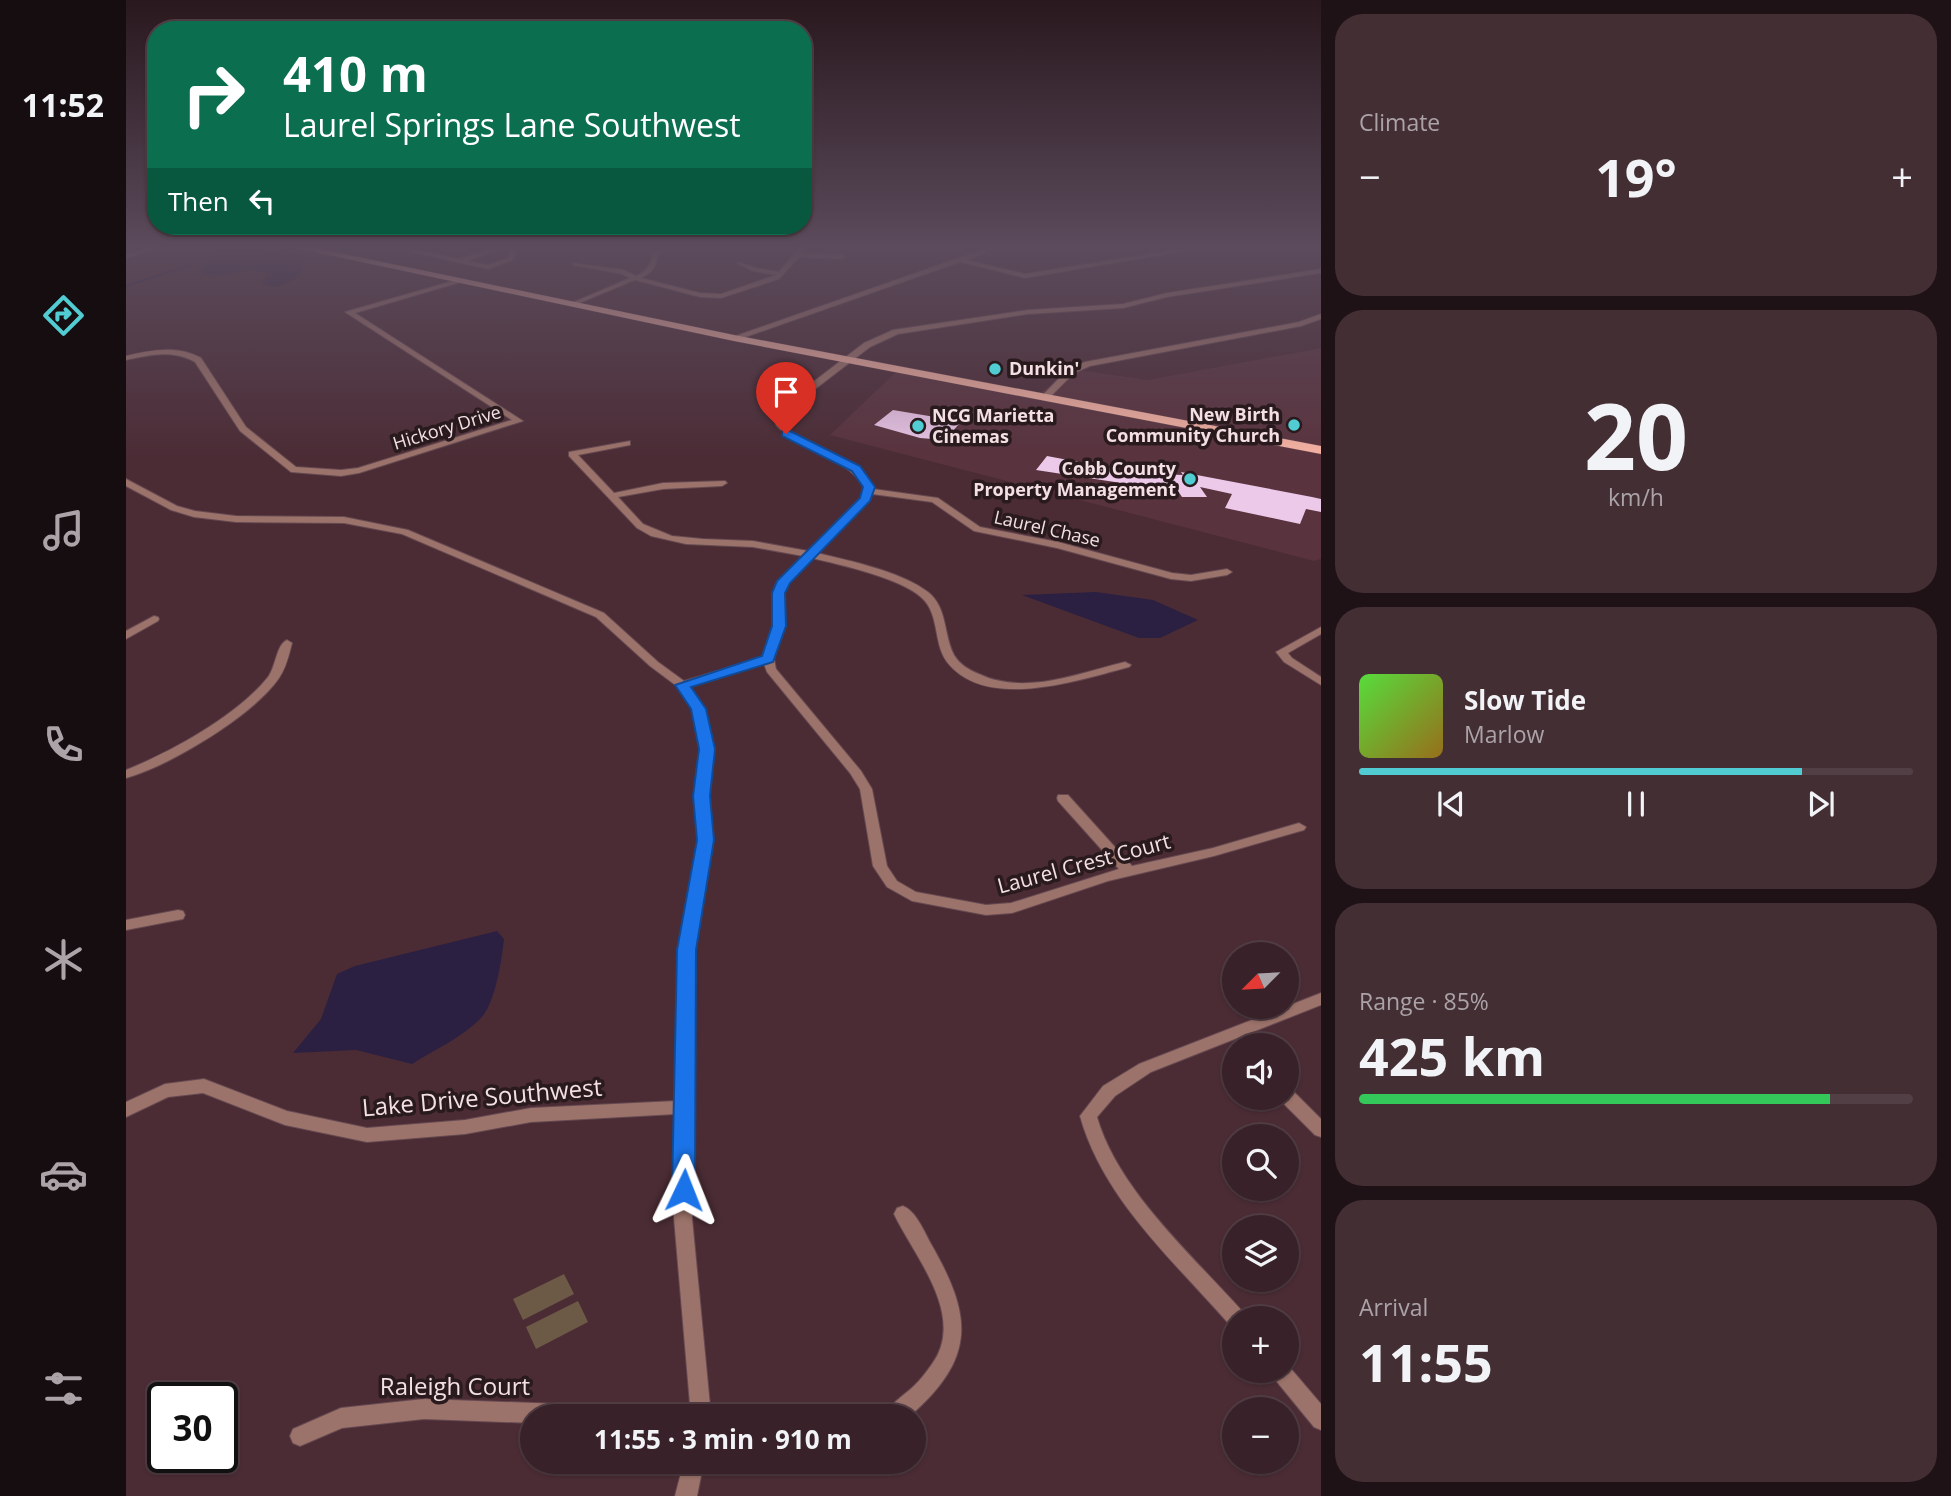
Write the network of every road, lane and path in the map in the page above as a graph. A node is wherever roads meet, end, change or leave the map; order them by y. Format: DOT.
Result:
graph roads {
  1 [pos="358,318"];
  2 [pos="633,318"];
  3 [pos="792,318"];
  4 [pos="989,318"];
  5 [pos="1316,318"];
  6 [pos="734,338"];
  7 [pos="126,358"];
  8 [pos="848,360"];
  9 [pos="1044,398"];
  10 [pos="628,443"];
  11 [pos="1321,450"];
  12 [pos="126,482"];
  13 [pos="722,483"];
  14 [pos="868,491"];
  15 [pos="611,496"];
  16 [pos="806,555"];
  17 [pos="1227,572"];
  18 [pos="154,620"];
  19 [pos="1321,630"];
  20 [pos="126,636"];
  21 [pos="287,643"];
  22 [pos="768,659"];
  23 [pos="1125,665"];
  24 [pos="1321,682"];
  25 [pos="682,685"];
  26 [pos="126,774"];
  27 [pos="1063,798"];
  28 [pos="1300,827"];
  29 [pos="1129,872"];
  30 [pos="178,915"];
  31 [pos="126,925"];
  32 [pos="1321,999"];
  33 [pos="1248,1033"];
  34 [pos="1222,1044"];
  35 [pos="687,1107"];
  36 [pos="1299,1108"];
  37 [pos="126,1110"];
  38 [pos="1321,1130"];
  39 [pos="903,1214"];
  40 [pos="1226,1306"];
  41 [pos="1291,1383"];
  42 [pos="701,1404"];
  43 [pos="910,1404"];
  44 [pos="520,1413"];
  45 [pos="1321,1420"];
  46 [pos="300,1436"];
  47 [pos="691,1474"];
  48 [pos="686,1496"];
  1 -- 7 [label="street, Hickory Drive"];
  2 -- 6 [label="main road"];
  3 -- 6 [label="street"];
  4 -- 8 [label="street"];
  5 -- 9 [label="street"];
  6 -- 8 [label="main road"];
  8 -- 9 [label="main road"];
  8 -- 14 [label="street"];
  9 -- 11 [label="main road"];
  10 -- 15 [label="street"];
  12 -- 25 [label="street"];
  13 -- 15 [label="street"];
  14 -- 16 [label="street"];
  14 -- 17 [label="street, Laurel Chase"];
  15 -- 16 [label="street"];
  16 -- 22 [label="street"];
  16 -- 23 [label="street"];
  18 -- 20 [label="street"];
  19 -- 24 [label="street"];
  21 -- 26 [label="street"];
  22 -- 25 [label="street"];
  22 -- 29 [label="street, Laurel Crest Court"];
  25 -- 35 [label="street"];
  27 -- 29 [label="street"];
  28 -- 29 [label="street, Laurel Crest Court"];
  30 -- 31 [label="street"];
  32 -- 33 [label="street"];
  34 -- 40 [label="street"];
  35 -- 37 [label="street, Lake Drive Southwest"];
  35 -- 42 [label="street"];
  36 -- 38 [label="street"];
  39 -- 43 [label="street"];
  41 -- 45 [label="street"];
  44 -- 46 [label="street, Raleigh Court"];
  47 -- 48 [label="street"];
}
